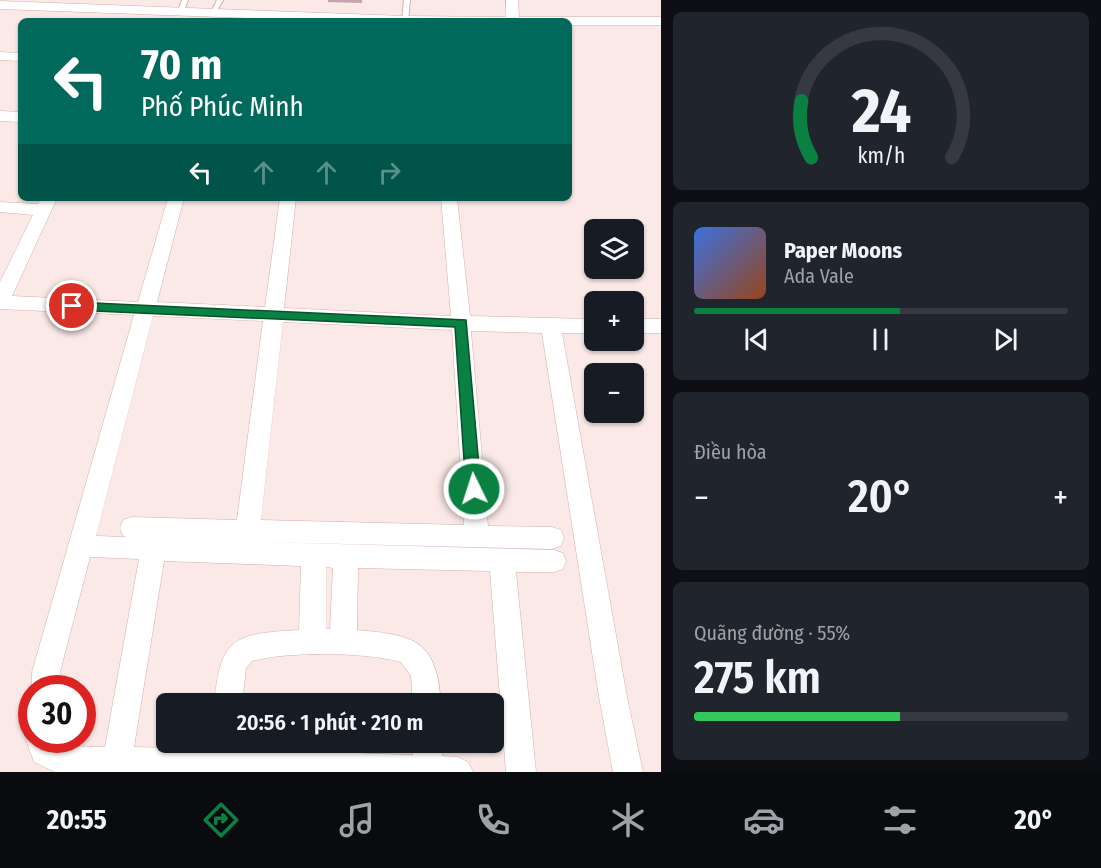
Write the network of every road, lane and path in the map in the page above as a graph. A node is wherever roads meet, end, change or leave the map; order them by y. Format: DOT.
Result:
graph roads {
  1 [pos="249,0"];
  2 [pos="407,0"];
  3 [pos="512,0"];
  4 [pos="0,5"];
  5 [pos="183,5"];
  6 [pos="217,6"];
  7 [pos="238,16"];
  8 [pos="305,18"];
  9 [pos="405,18"];
  10 [pos="513,18"];
  11 [pos="572,20"];
  12 [pos="661,21"];
  13 [pos="0,56"];
  14 [pos="18,57"];
  15 [pos="0,116"];
  16 [pos="18,117"];
  17 [pos="175,201"];
  18 [pos="288,201"];
  19 [pos="449,201"];
  20 [pos="46,204"];
  21 [pos="0,207"];
  22 [pos="0,302"];
  23 [pos="144,310"];
  24 [pos="272,315"];
  25 [pos="461,323"];
  26 [pos="552,326"];
  27 [pos="584,326"];
  28 [pos="644,326"];
  29 [pos="661,326"];
  30 [pos="132,528"];
  31 [pos="248,530"];
  32 [pos="477,537"];
  33 [pos="80,546"];
  34 [pos="153,550"];
  35 [pos="314,556"];
  36 [pos="346,557"];
  37 [pos="502,560"];
  38 [pos="312,643"];
  39 [pos="343,643"];
  40 [pos="46,675"];
  41 [pos="230,693"];
  42 [pos="426,693"];
  43 [pos="46,753"];
  44 [pos="224,753"];
  45 [pos="428,757"];
  46 [pos="117,762"];
  47 [pos="458,772"];
  48 [pos="521,772"];
  49 [pos="628,772"];
  1 -- 7 [label="street"];
  2 -- 9 [label="lane"];
  3 -- 10 [label="street"];
  4 -- 5 [label="street"];
  5 -- 6 [label="street"];
  6 -- 7 [label="street"];
  7 -- 8 [label="street"];
  11 -- 12 [label="street"];
  13 -- 14 [label="street"];
  15 -- 16 [label="street"];
  17 -- 23 [label="street"];
  18 -- 24 [label="street"];
  19 -- 25 [label="street"];
  20 -- 21 [label="street"];
  20 -- 22 [label="street"];
  22 -- 23 [label="street"];
  23 -- 24 [label="street"];
  23 -- 33 [label="street"];
  24 -- 25 [label="street"];
  24 -- 31 [label="street"];
  25 -- 26 [label="street"];
  25 -- 32 [label="street"];
  26 -- 27 [label="street"];
  26 -- 49 [label="street"];
  28 -- 29 [label="street"];
  30 -- 31 [label="street"];
  31 -- 32 [label="street"];
  32 -- 37 [label="street"];
  33 -- 34 [label="street"];
  33 -- 40 [label="street"];
  34 -- 35 [label="street"];
  34 -- 46 [label="street"];
  35 -- 36 [label="street"];
  35 -- 38 [label="street"];
  36 -- 37 [label="street"];
  36 -- 39 [label="street"];
  37 -- 48 [label="street"];
  38 -- 39 [label="street"];
  38 -- 41 [label="street"];
  39 -- 42 [label="street"];
  43 -- 46 [label="street"];
  44 -- 45 [label="street"];
  44 -- 46 [label="street"];
  45 -- 47 [label="street"];
}
